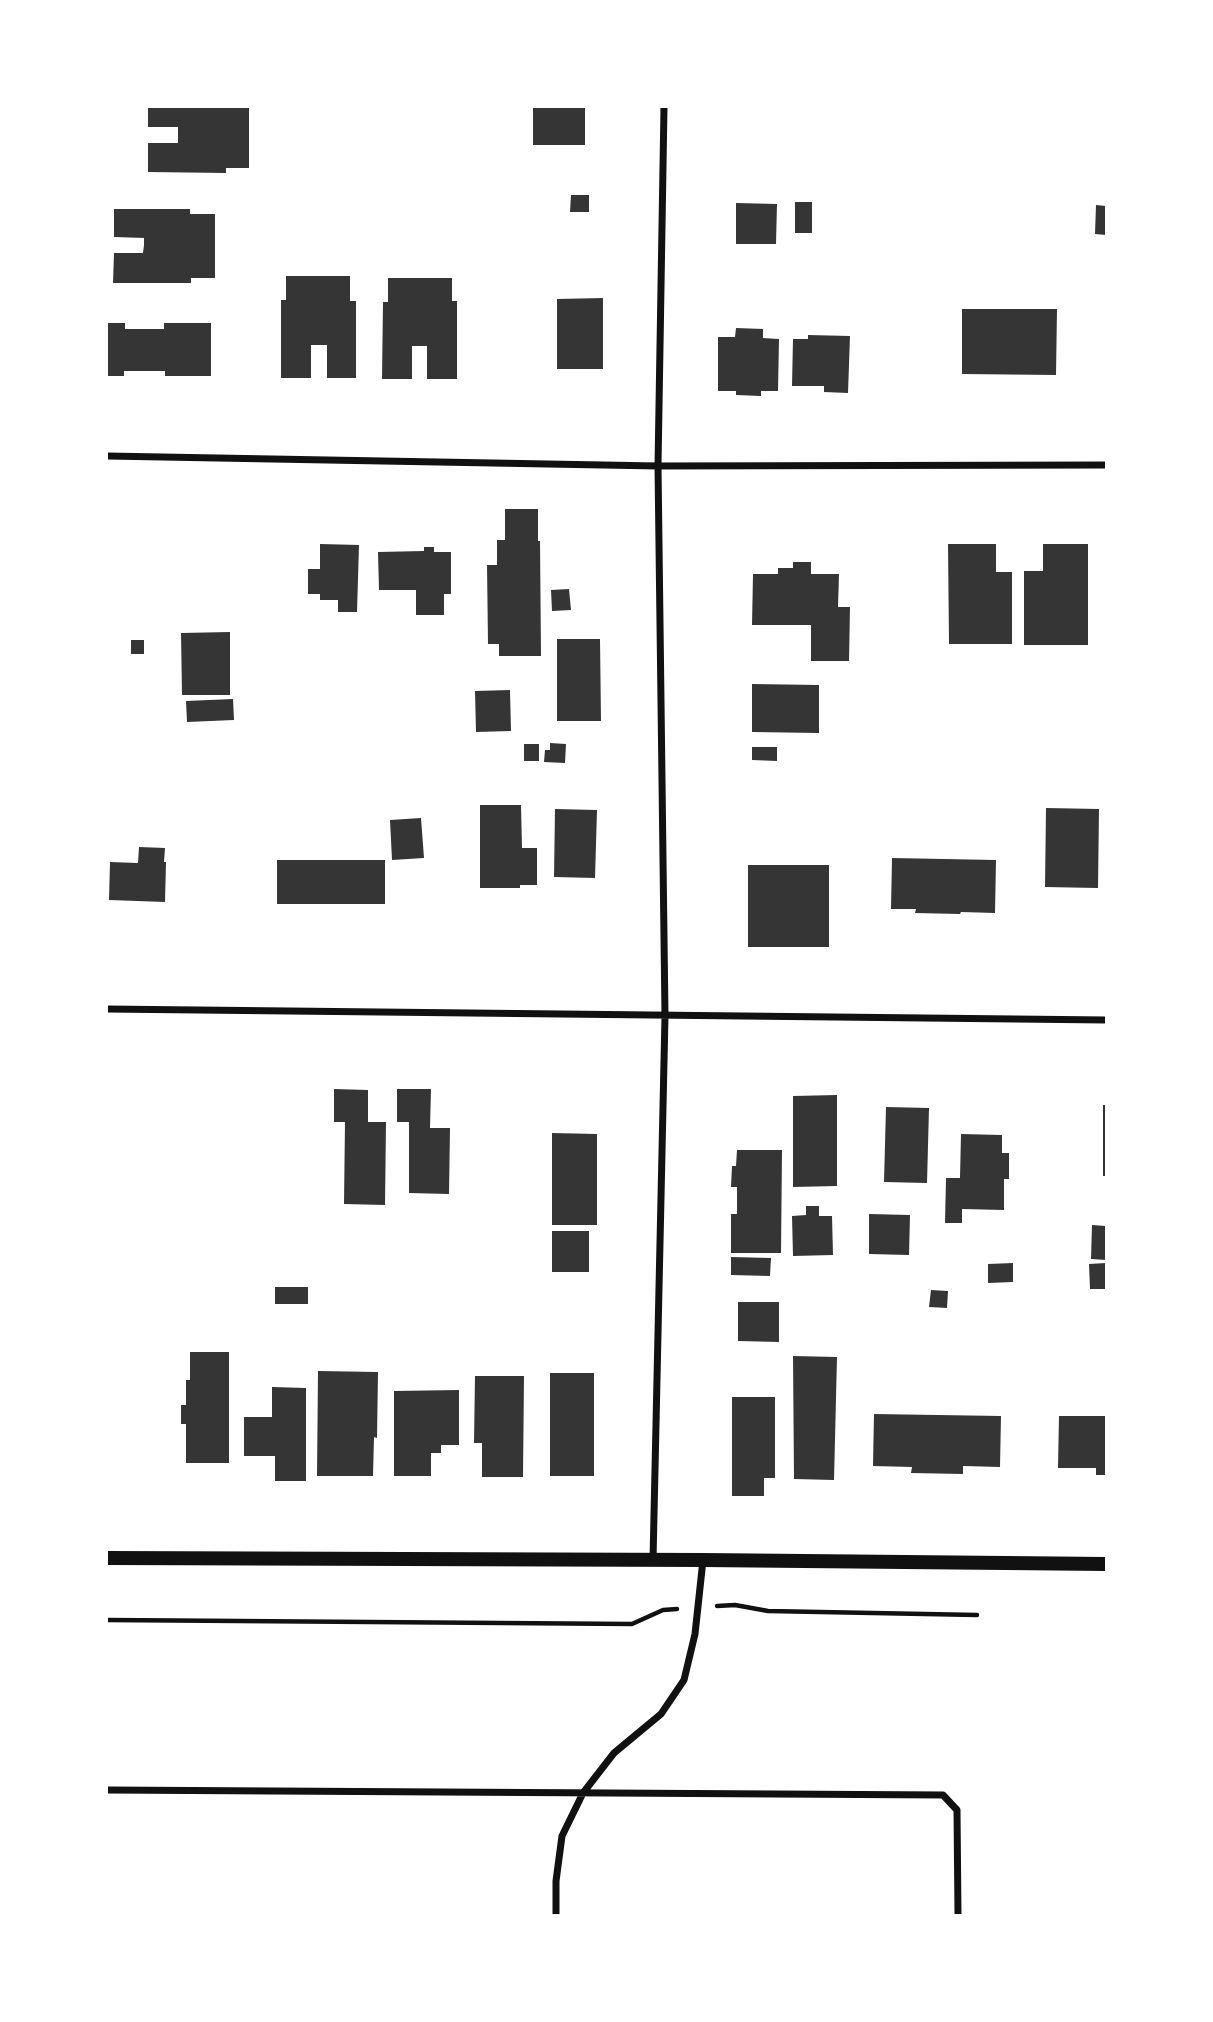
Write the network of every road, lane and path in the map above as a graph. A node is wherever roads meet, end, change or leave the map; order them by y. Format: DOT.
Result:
graph roads {
  1 [pos="664,107"];
  2 [pos="107,456"];
  3 [pos="1106,465"];
  4 [pos="658,466"];
  5 [pos="107,1009"];
  6 [pos="665,1016"];
  7 [pos="1106,1020"];
  8 [pos="107,1558"];
  9 [pos="653,1560"];
  10 [pos="703,1560"];
  11 [pos="1106,1564"];
  12 [pos="735,1605"];
  13 [pos="663,1610"];
  14 [pos="977,1615"];
  15 [pos="107,1619"];
  16 [pos="107,1790"];
  17 [pos="583,1793"];
  18 [pos="556,1915"];
  19 [pos="958,1915"];
  1 -- 4 [label="street"];
  2 -- 4 [label="street"];
  3 -- 4 [label="street"];
  4 -- 6 [label="street"];
  5 -- 6 [label="street"];
  6 -- 7 [label="street"];
  6 -- 9 [label="street"];
  8 -- 9 [label="main road"];
  9 -- 10 [label="main road"];
  10 -- 11 [label="main road"];
  10 -- 17 [label="street"];
  12 -- 14 [label="path"];
  13 -- 15 [label="path"];
  16 -- 17 [label="street"];
  17 -- 18 [label="street"];
  17 -- 19 [label="street"];
}
